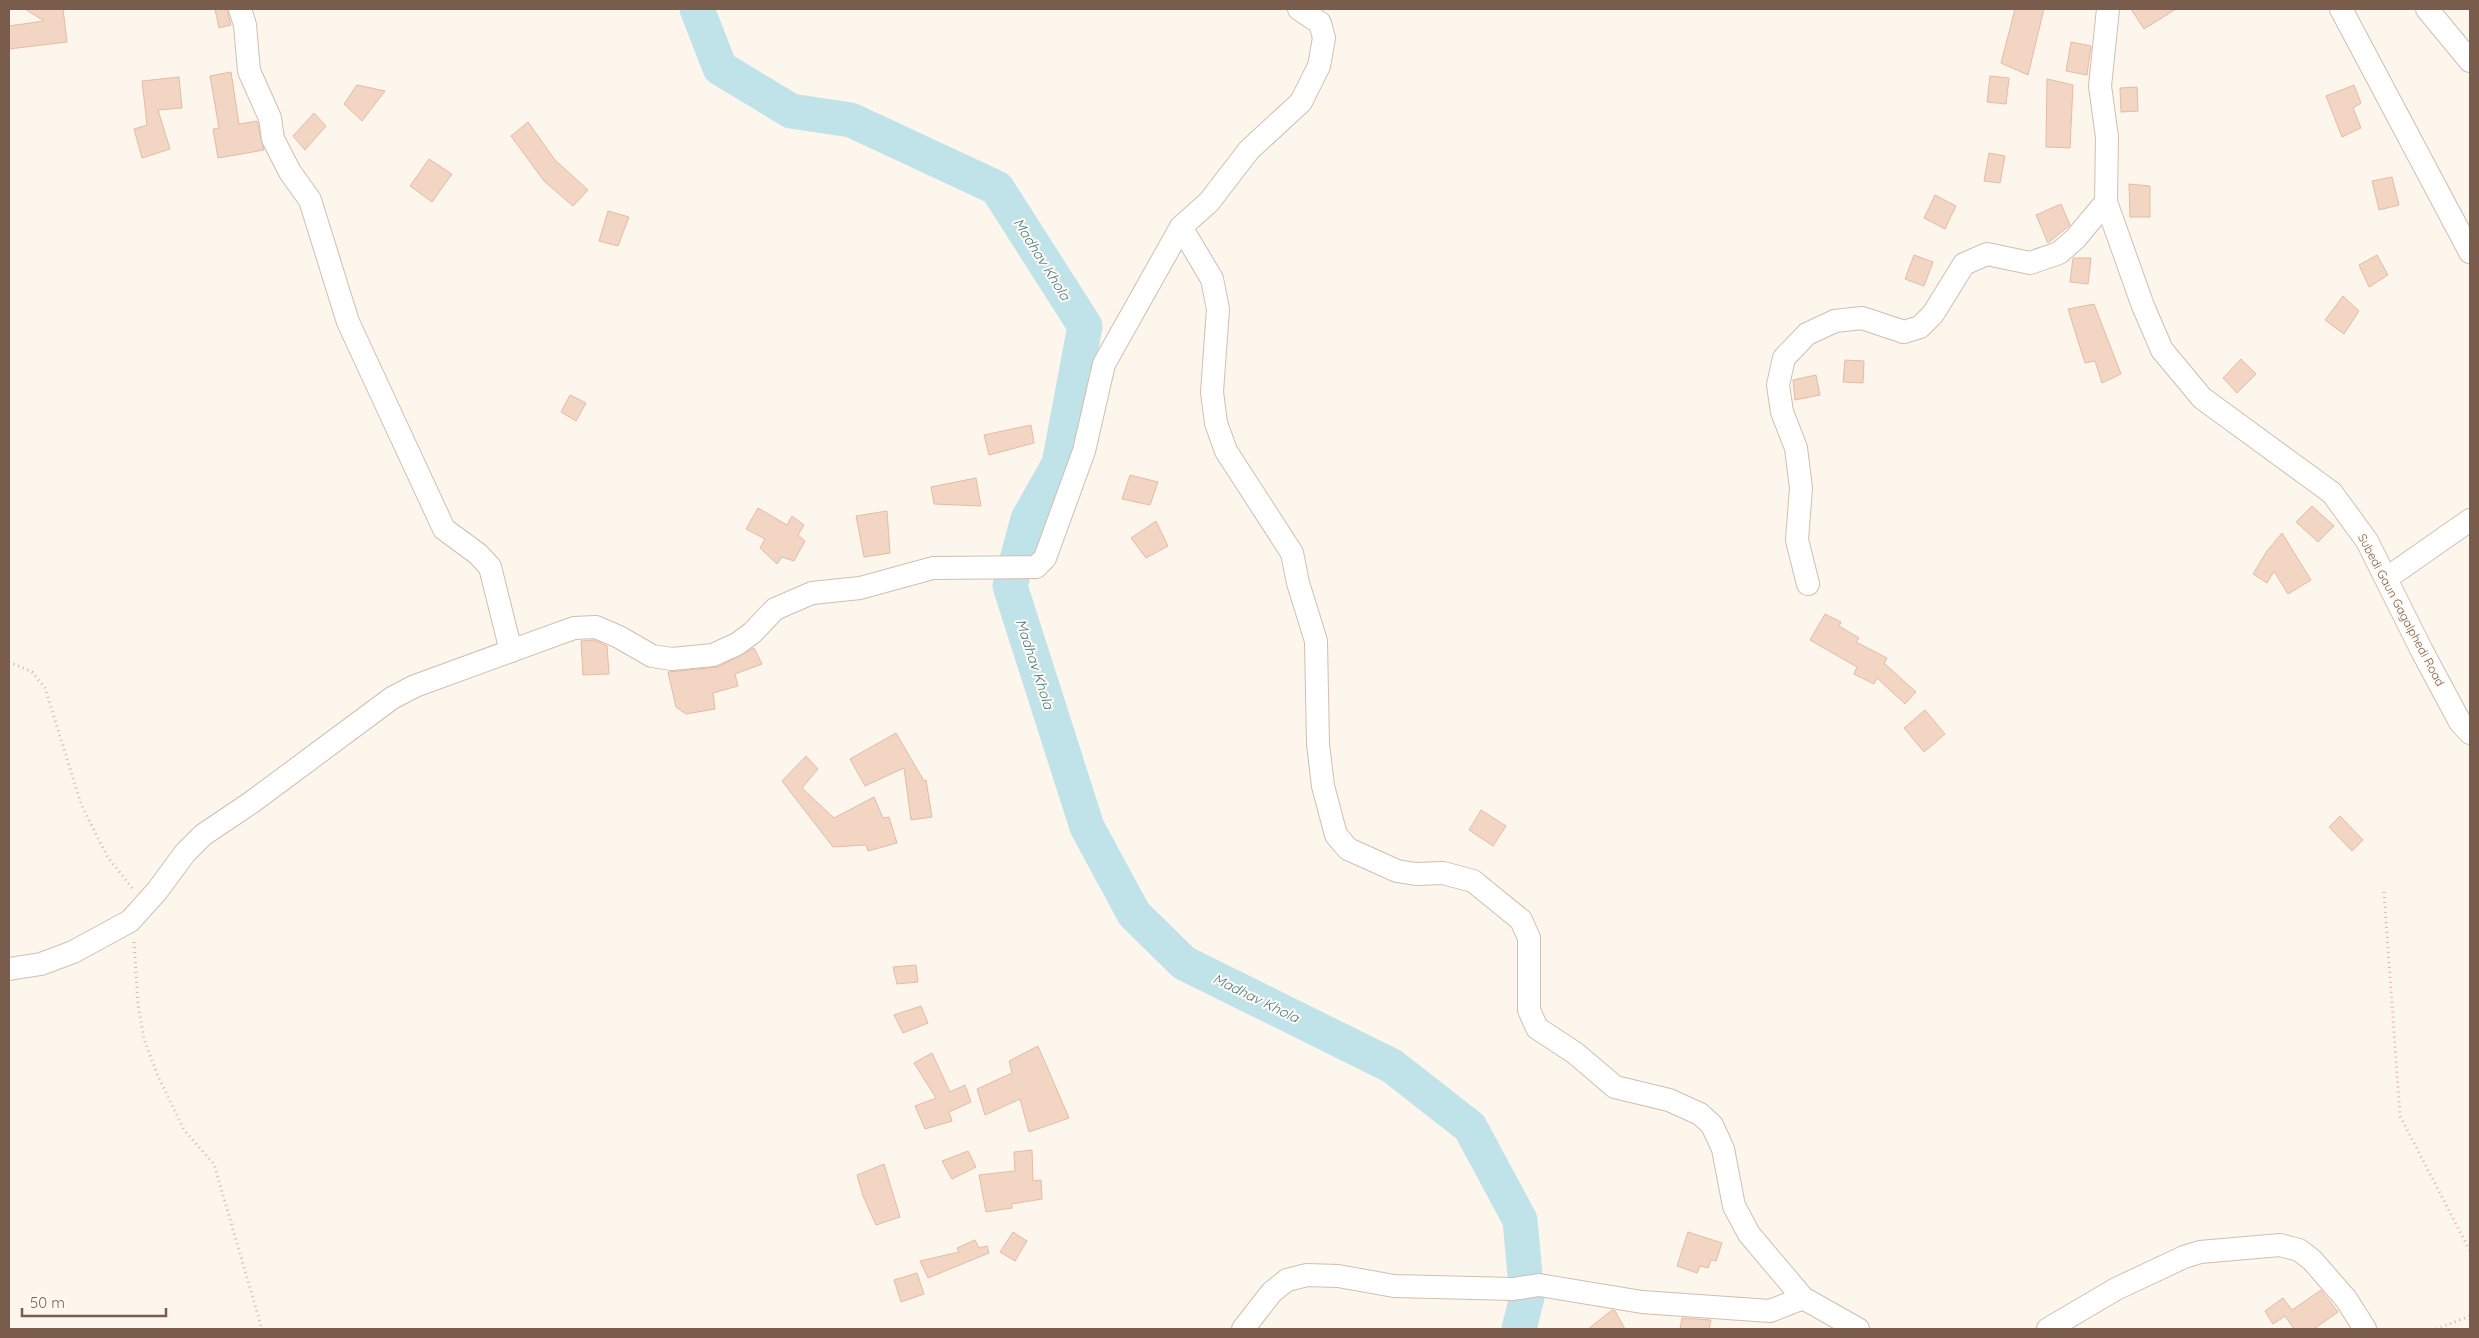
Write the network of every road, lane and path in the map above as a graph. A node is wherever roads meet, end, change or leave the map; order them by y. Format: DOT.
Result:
graph roads {
  1 [pos="240,9"];
  2 [pos="1298,9"];
  3 [pos="2108,9"];
  4 [pos="2341,9"];
  5 [pos="2427,9"];
  6 [pos="2470,61"];
  7 [pos="2106,202"];
  8 [pos="1181,227"];
  9 [pos="2470,252"];
  10 [pos="2470,520"];
  11 [pos="2386,578"];
  12 [pos="1808,584"];
  13 [pos="511,651"];
  14 [pos="9,662"];
  15 [pos="2470,733"];
  16 [pos="2384,892"];
  17 [pos="146,904"];
  18 [pos="130,921"];
  19 [pos="9,969"];
  20 [pos="2470,1251"];
  21 [pos="1803,1298"];
  22 [pos="2470,1316"];
  23 [pos="262,1329"];
  24 [pos="1243,1329"];
  25 [pos="1858,1329"];
  26 [pos="2048,1329"];
  27 [pos="2365,1329"];
  28 [pos="2436,1329"];
  1 -- 13 [label="street"];
  2 -- 8 [label="street"];
  3 -- 7 [label="street, Subedi Gaun Gagalphedi Road"];
  4 -- 9 [label="street"];
  5 -- 6 [label="street"];
  7 -- 11 [label="street, Subedi Gaun Gagalphedi Road"];
  7 -- 12 [label="street"];
  8 -- 13 [label="street"];
  8 -- 21 [label="street"];
  10 -- 11 [label="street"];
  11 -- 15 [label="street, Subedi Gaun Gagalphedi Road"];
  13 -- 17 [label="street"];
  14 -- 17 [label="path"];
  16 -- 20 [label="path"];
  17 -- 18 [label="street"];
  18 -- 19 [label="street"];
  18 -- 23 [label="path"];
  21 -- 24 [label="street"];
  21 -- 25 [label="street"];
  22 -- 28 [label="path"];
  26 -- 27 [label="street"];
}
